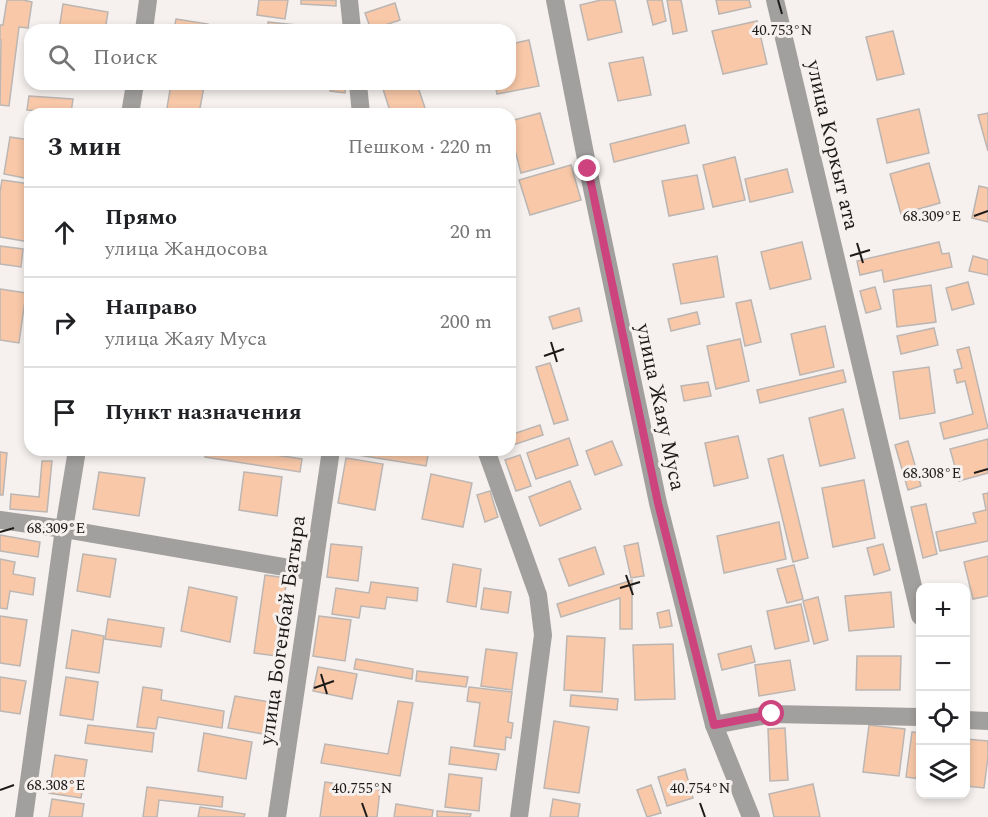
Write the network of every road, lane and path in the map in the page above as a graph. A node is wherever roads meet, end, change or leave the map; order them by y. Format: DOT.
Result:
graph roads {
  1 [pos="148,0"];
  2 [pos="349,0"];
  3 [pos="555,0"];
  4 [pos="775,0"];
  5 [pos="145,24"];
  6 [pos="351,24"];
  7 [pos="134,90"];
  8 [pos="359,90"];
  9 [pos="131,108"];
  10 [pos="360,108"];
  11 [pos="76,456"];
  12 [pos="330,456"];
  13 [pos="488,456"];
  14 [pos="0,520"];
  15 [pos="64,529"];
  16 [pos="313,572"];
  17 [pos="916,595"];
  18 [pos="916,717"];
  19 [pos="970,720"];
  20 [pos="988,722"];
  21 [pos="714,725"];
  22 [pos="24,817"];
  23 [pos="277,817"];
  24 [pos="519,817"];
  25 [pos="751,817"];
  1 -- 5 [label="street"];
  2 -- 6 [label="street"];
  3 -- 21 [label="street, улица Жаяу Муса"];
  4 -- 17 [label="street, улица Коркыт ата"];
  7 -- 9 [label="street"];
  8 -- 10 [label="street"];
  11 -- 15 [label="street"];
  12 -- 16 [label="street, улица Богенбай Батыра"];
  13 -- 24 [label="street"];
  14 -- 15 [label="street"];
  15 -- 16 [label="street"];
  15 -- 22 [label="street"];
  16 -- 23 [label="street, улица Богенбай Батыра"];
  18 -- 21 [label="street"];
  19 -- 20 [label="street"];
  21 -- 25 [label="street, улица Жаяу Муса"];
}
